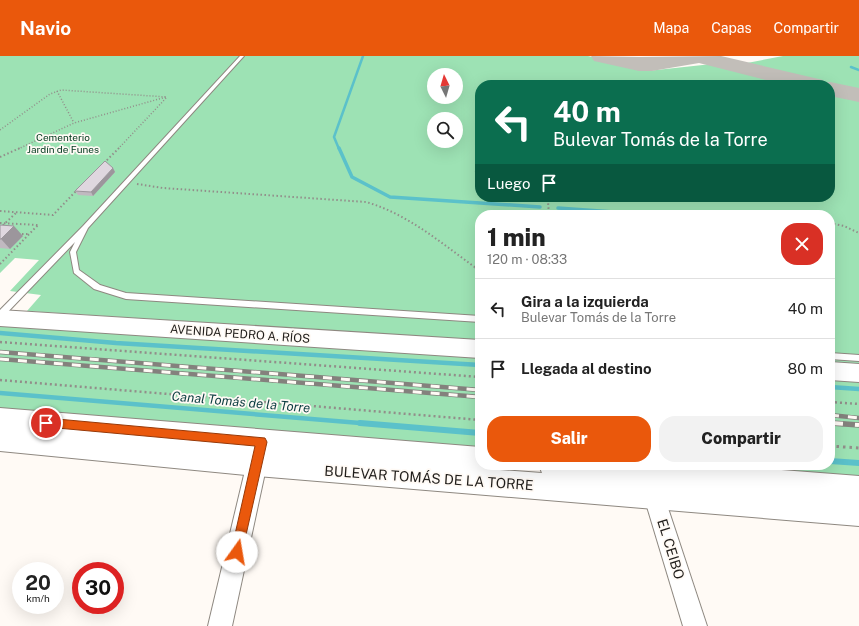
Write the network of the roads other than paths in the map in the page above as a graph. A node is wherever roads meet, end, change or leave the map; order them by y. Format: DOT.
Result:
graph roads {
  1 [pos="242,56"];
  2 [pos="85,227"];
  3 [pos="0,315"];
  4 [pos="0,318"];
  5 [pos="475,320"];
  6 [pos="475,349"];
  7 [pos="835,356"];
  8 [pos="859,358"];
  9 [pos="835,371"];
  10 [pos="859,373"];
  11 [pos="0,419"];
  12 [pos="0,439"];
  13 [pos="259,453"];
  14 [pos="475,459"];
  15 [pos="578,470"];
  16 [pos="651,484"];
  17 [pos="859,489"];
  18 [pos="859,512"];
  19 [pos="220,626"];
  20 [pos="695,626"];
  1 -- 2 [label="lane"];
  2 -- 3 [label="lane"];
  2 -- 5 [label="lane"];
  4 -- 6 [label="street, AVENIDA PEDRO A. RÍOS"];
  7 -- 8 [label="lane"];
  9 -- 10 [label="street"];
  11 -- 13 [label="street, BULEVAR TOMÁS DE LA TORRE"];
  12 -- 13 [label="street, BULEVAR TOMÁS DE LA TORRE"];
  13 -- 14 [label="street, BULEVAR TOMÁS DE LA TORRE"];
  13 -- 16 [label="street, BULEVAR TOMÁS DE LA TORRE"];
  13 -- 19 [label="street"];
  15 -- 16 [label="street, BULEVAR TOMÁS DE LA TORRE"];
  16 -- 17 [label="street, BULEVAR TOMÁS DE LA TORRE"];
  16 -- 18 [label="street, BULEVAR TOMÁS DE LA TORRE"];
  16 -- 20 [label="street, EL CEIBO"];
}
